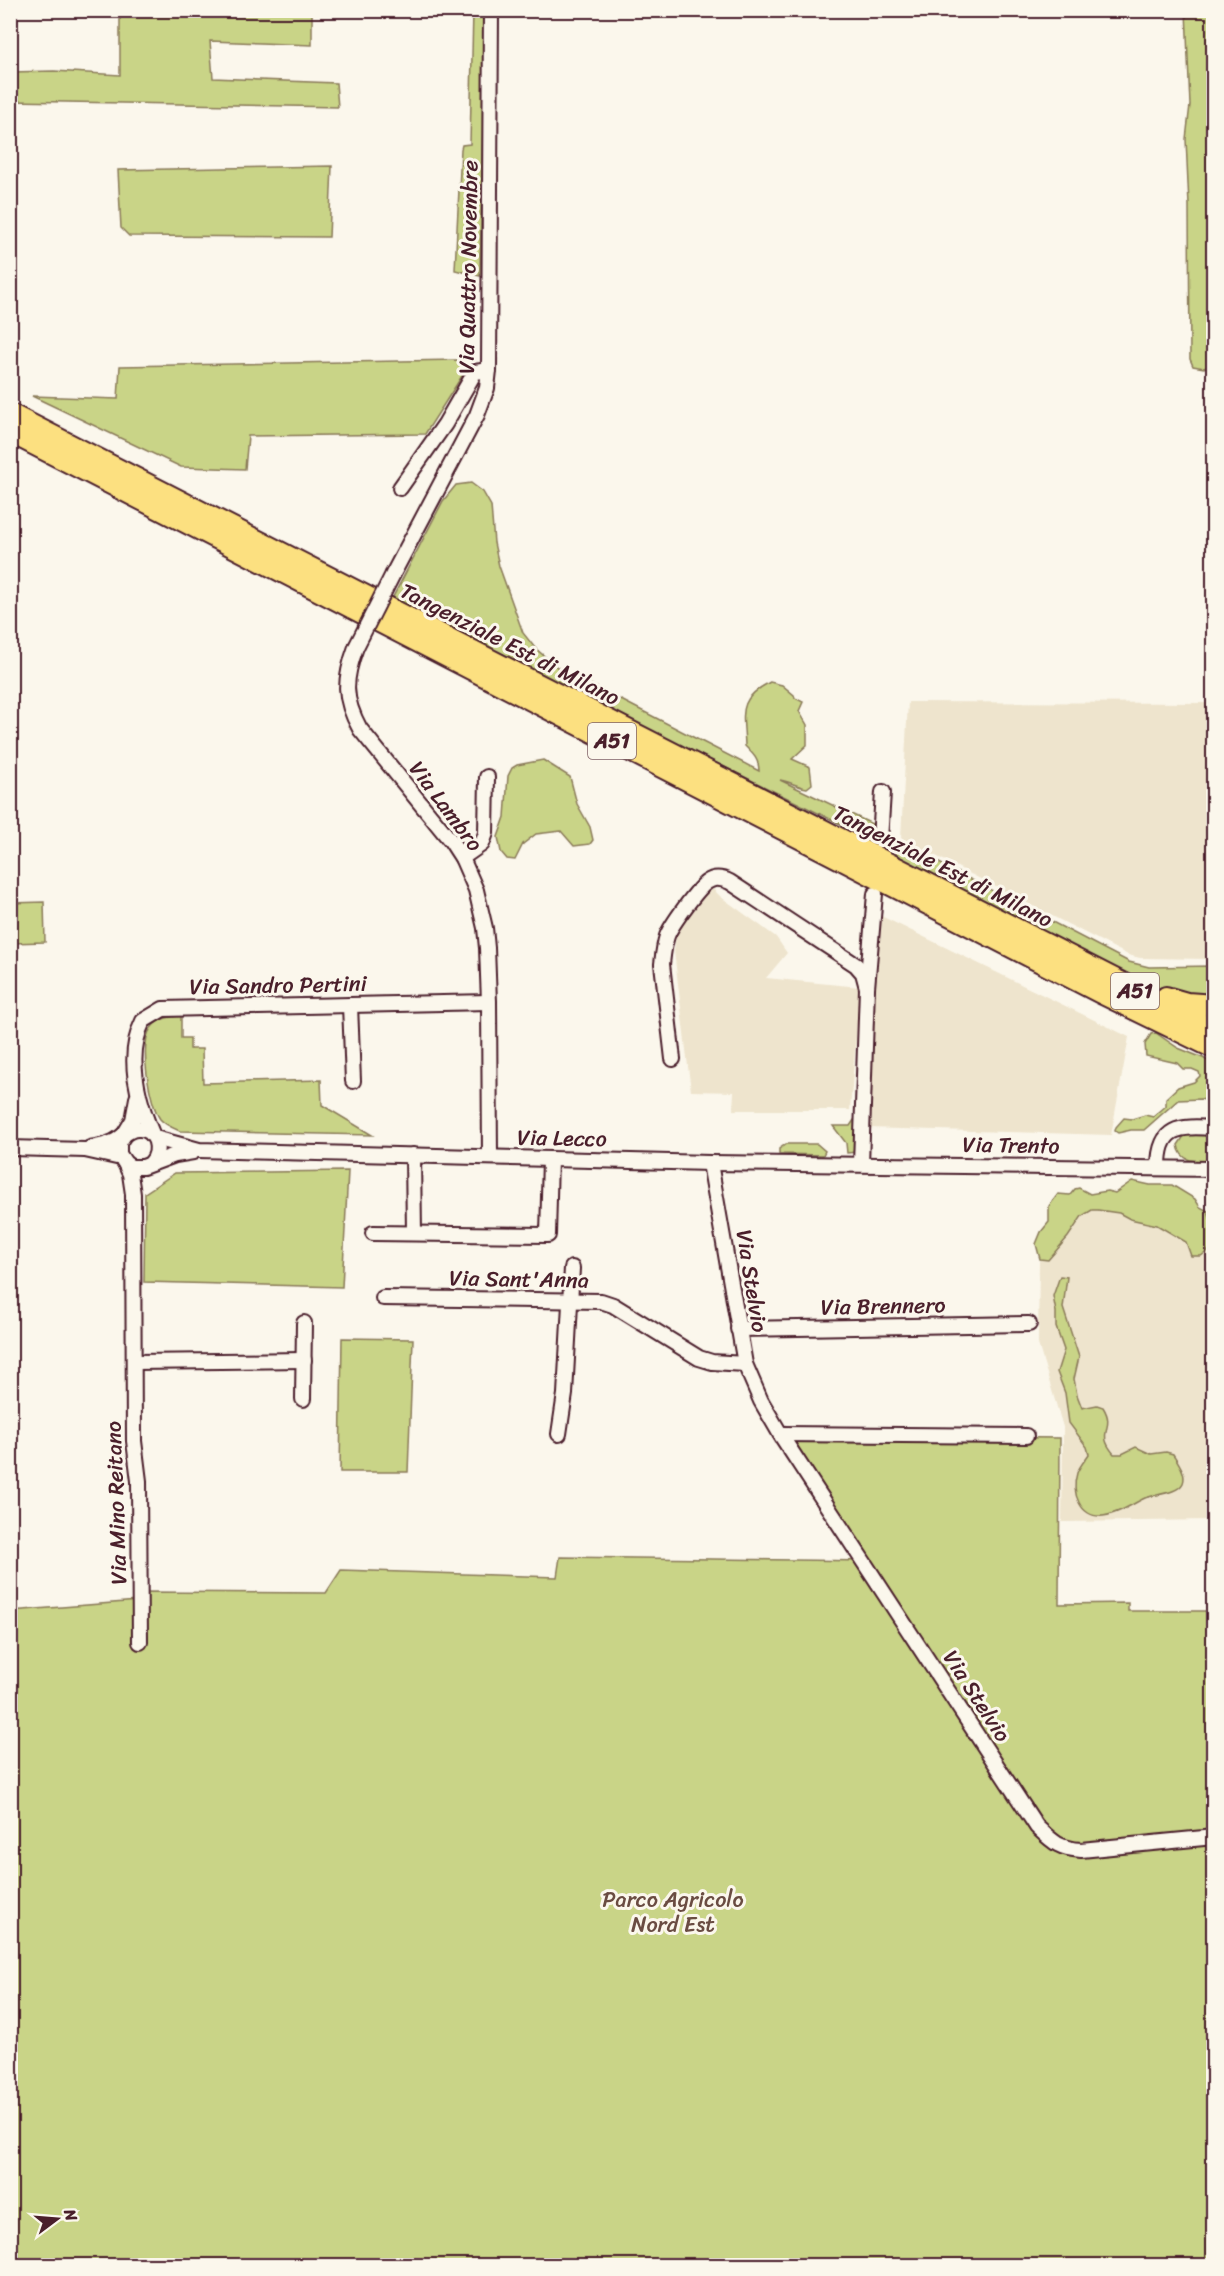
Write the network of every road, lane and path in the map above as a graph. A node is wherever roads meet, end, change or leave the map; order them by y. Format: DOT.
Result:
graph roads {
  1 [pos="491,10"];
  2 [pos="489,370"];
  3 [pos="10,414"];
  4 [pos="10,432"];
  5 [pos="400,488"];
  6 [pos="393,574"];
  7 [pos="487,777"];
  8 [pos="883,792"];
  9 [pos="880,840"];
  10 [pos="462,858"];
  11 [pos="875,894"];
  12 [pos="1057,951"];
  13 [pos="867,988"];
  14 [pos="489,1002"];
  15 [pos="350,1005"];
  16 [pos="1214,1005"];
  17 [pos="1214,1030"];
  18 [pos="1214,1048"];
  19 [pos="673,1059"];
  20 [pos="352,1081"];
  21 [pos="138,1090"];
  22 [pos="1214,1128"];
  23 [pos="124,1134"];
  24 [pos="154,1137"];
  25 [pos="10,1148"];
  26 [pos="85,1150"];
  27 [pos="199,1150"];
  28 [pos="413,1155"];
  29 [pos="490,1157"];
  30 [pos="550,1159"];
  31 [pos="123,1161"];
  32 [pos="710,1162"];
  33 [pos="861,1164"];
  34 [pos="147,1165"];
  35 [pos="1159,1167"];
  36 [pos="1214,1169"];
  37 [pos="133,1194"];
  38 [pos="374,1233"];
  39 [pos="414,1233"];
  40 [pos="572,1268"];
  41 [pos="383,1298"];
  42 [pos="571,1299"];
  43 [pos="304,1323"];
  44 [pos="1029,1324"];
  45 [pos="738,1329"];
  46 [pos="304,1360"];
  47 [pos="135,1362"];
  48 [pos="746,1364"];
  49 [pos="303,1399"];
  50 [pos="559,1434"];
  51 [pos="780,1434"];
  52 [pos="1026,1436"];
  53 [pos="140,1642"];
  54 [pos="1214,1837"];
  1 -- 2 [label="street, Via Quattro Novembre"];
  2 -- 5 [label="street"];
  2 -- 6 [label="street, Via Quattro Novembre"];
  3 -- 12 [label="highway, Tangenziale Est di Milano / A51"];
  4 -- 18 [label="highway, Tangenziale Est di Milano / A51"];
  6 -- 10 [label="street, Via Lambro, bridge"];
  7 -- 10 [label="street"];
  8 -- 9 [label="street"];
  10 -- 14 [label="street, Via Lambro"];
  11 -- 13 [label="street"];
  12 -- 16 [label="highway"];
  12 -- 17 [label="highway, Tangenziale Est di Milano / A51"];
  13 -- 19 [label="street"];
  13 -- 33 [label="street"];
  14 -- 15 [label="street, Via Sandro Pertini"];
  14 -- 29 [label="street, Via Lambro"];
  15 -- 20 [label="street"];
  15 -- 21 [label="street, Via Sandro Pertini"];
  21 -- 23 [label="street"];
  21 -- 24 [label="street"];
  22 -- 35 [label="street"];
  23 -- 24 [label="street, Via Lecco"];
  23 -- 26 [label="street, Via Lecco"];
  23 -- 31 [label="street"];
  24 -- 27 [label="street, Via Lecco"];
  24 -- 34 [label="street"];
  25 -- 26 [label="street, Via Lecco"];
  26 -- 31 [label="street, Via Lecco"];
  27 -- 28 [label="street, Via Lecco"];
  27 -- 34 [label="street, Via Lecco"];
  28 -- 29 [label="street, Via Lecco"];
  28 -- 39 [label="street"];
  29 -- 30 [label="street, Via Lecco"];
  30 -- 32 [label="street, Via Lecco"];
  30 -- 39 [label="street"];
  31 -- 34 [label="street, Via Lecco"];
  31 -- 37 [label="street, Via Mino Reitano"];
  32 -- 33 [label="street, Via Trento"];
  32 -- 45 [label="street, Via Stelvio"];
  33 -- 35 [label="street, Via Trento"];
  34 -- 37 [label="street, Via Mino Reitano"];
  35 -- 36 [label="street, Via Trento"];
  37 -- 47 [label="street, Via Mino Reitano"];
  38 -- 39 [label="street"];
  40 -- 42 [label="street"];
  41 -- 42 [label="street, Via Sant'Anna"];
  42 -- 48 [label="street, Via Sant'Anna"];
  42 -- 50 [label="street"];
  43 -- 46 [label="street"];
  44 -- 45 [label="street, Via Brennero"];
  45 -- 48 [label="street, Via Stelvio"];
  46 -- 47 [label="street"];
  46 -- 49 [label="street"];
  47 -- 53 [label="street, Via Mino Reitano"];
  48 -- 51 [label="street, Via Stelvio"];
  51 -- 52 [label="street"];
  51 -- 54 [label="street, Via Stelvio"];
}
